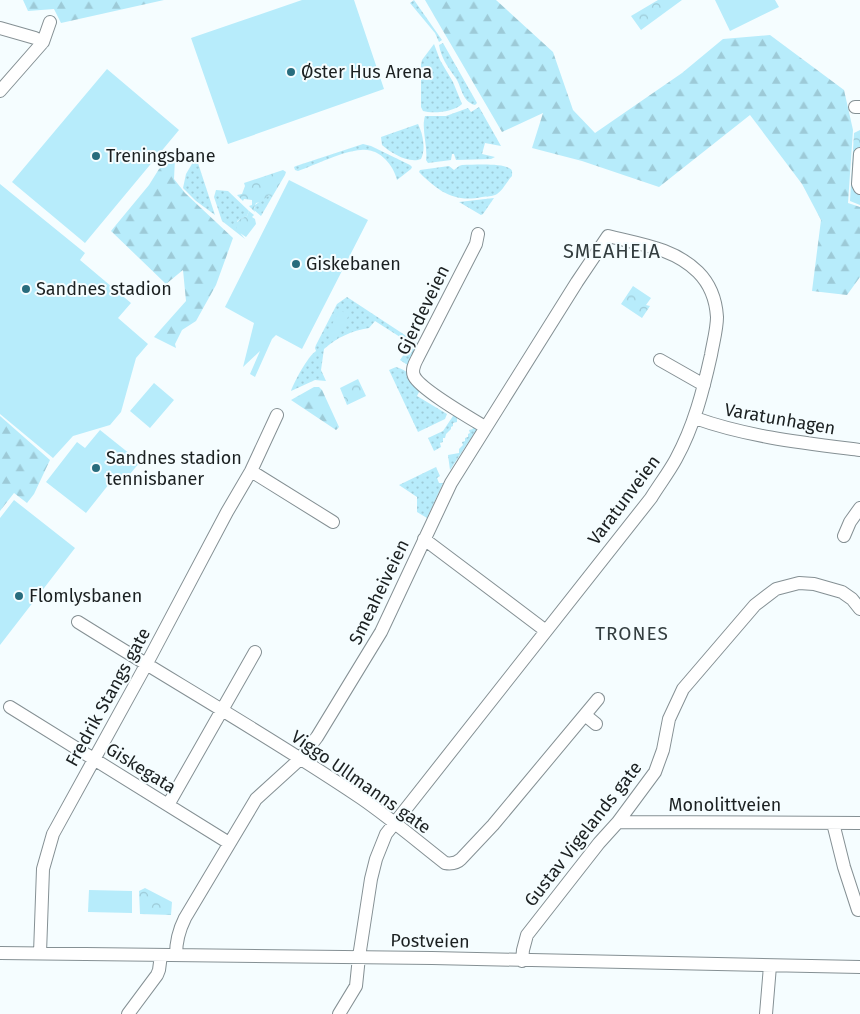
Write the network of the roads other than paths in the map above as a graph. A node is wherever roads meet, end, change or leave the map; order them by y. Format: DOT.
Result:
graph roads {
  1 [pos="50,22"];
  2 [pos="0,28"];
  3 [pos="43,42"];
  4 [pos="0,90"];
  5 [pos="860,154"];
  6 [pos="859,167"];
  7 [pos="860,188"];
  8 [pos="478,234"];
  9 [pos="608,236"];
  10 [pos="660,360"];
  11 [pos="704,385"];
  12 [pos="277,415"];
  13 [pos="695,418"];
  14 [pos="485,427"];
  15 [pos="860,450"];
  16 [pos="251,471"];
  17 [pos="860,508"];
  18 [pos="333,522"];
  19 [pos="844,536"];
  20 [pos="424,540"];
  21 [pos="860,608"];
  22 [pos="78,622"];
  23 [pos="546,630"];
  24 [pos="255,652"];
  25 [pos="146,664"];
  26 [pos="598,699"];
  27 [pos="10,708"];
  28 [pos="223,710"];
  29 [pos="585,715"];
  30 [pos="596,724"];
  31 [pos="94,759"];
  32 [pos="300,759"];
  33 [pos="168,806"];
  34 [pos="618,822"];
  35 [pos="395,823"];
  36 [pos="833,823"];
  37 [pos="860,823"];
  38 [pos="230,843"];
  39 [pos="858,910"];
  40 [pos="0,953"];
  41 [pos="40,953"];
  42 [pos="160,955"];
  43 [pos="176,955"];
  44 [pos="359,957"];
  45 [pos="522,960"];
  46 [pos="770,966"];
  47 [pos="860,968"];
  48 [pos="128,1014"];
  49 [pos="339,1014"];
  50 [pos="766,1014"];
  1 -- 3 [label="street"];
  2 -- 3 [label="street"];
  3 -- 4 [label="street"];
  5 -- 6 [label="street"];
  6 -- 7 [label="street"];
  8 -- 14 [label="street, Gjerdeveien"];
  9 -- 11 [label="street, Varatunveien"];
  9 -- 14 [label="street, Smeaheiveien"];
  10 -- 11 [label="street"];
  11 -- 13 [label="street, Varatunveien"];
  12 -- 16 [label="street, Fredrik Stangs gate"];
  13 -- 15 [label="street, Varatunhagen"];
  13 -- 23 [label="street, Varatunveien"];
  14 -- 20 [label="street, Smeaheiveien"];
  16 -- 18 [label="street"];
  16 -- 25 [label="street, Fredrik Stangs gate"];
  17 -- 19 [label="street"];
  20 -- 23 [label="street"];
  20 -- 32 [label="street, Smeaheiveien"];
  21 -- 34 [label="street, Gustav Vigelands gate"];
  22 -- 25 [label="street, Viggo Ullmanns gate"];
  23 -- 35 [label="street, Varatunveien"];
  24 -- 28 [label="street"];
  25 -- 28 [label="street, Viggo Ullmanns gate"];
  25 -- 31 [label="street, Fredrik Stangs gate"];
  26 -- 29 [label="street, Viggo Ullmanns gate"];
  27 -- 31 [label="street, Giskegata"];
  28 -- 32 [label="street, Viggo Ullmanns gate"];
  28 -- 33 [label="street"];
  29 -- 30 [label="street"];
  29 -- 35 [label="street, Viggo Ullmanns gate"];
  31 -- 33 [label="street, Giskegata"];
  31 -- 41 [label="street, Fredrik Stangs gate"];
  32 -- 35 [label="street, Viggo Ullmanns gate"];
  32 -- 38 [label="street, Smeaheiveien"];
  33 -- 38 [label="street, Giskegata"];
  34 -- 36 [label="street, Monolittveien"];
  34 -- 45 [label="street, Gustav Vigelands gate"];
  35 -- 44 [label="street, Varatunveien"];
  36 -- 37 [label="street, Monolittveien"];
  36 -- 39 [label="street"];
  38 -- 43 [label="street, Smeaheiveien"];
  40 -- 41 [label="street, Postveien"];
  41 -- 42 [label="street, Postveien"];
  42 -- 43 [label="street, Postveien"];
  42 -- 48 [label="street"];
  43 -- 44 [label="street, Postveien"];
  44 -- 45 [label="street, Postveien"];
  44 -- 49 [label="street, Varatunveien"];
  45 -- 46 [label="street, Postveien"];
  46 -- 47 [label="street, Postveien"];
  46 -- 50 [label="street"];
}
